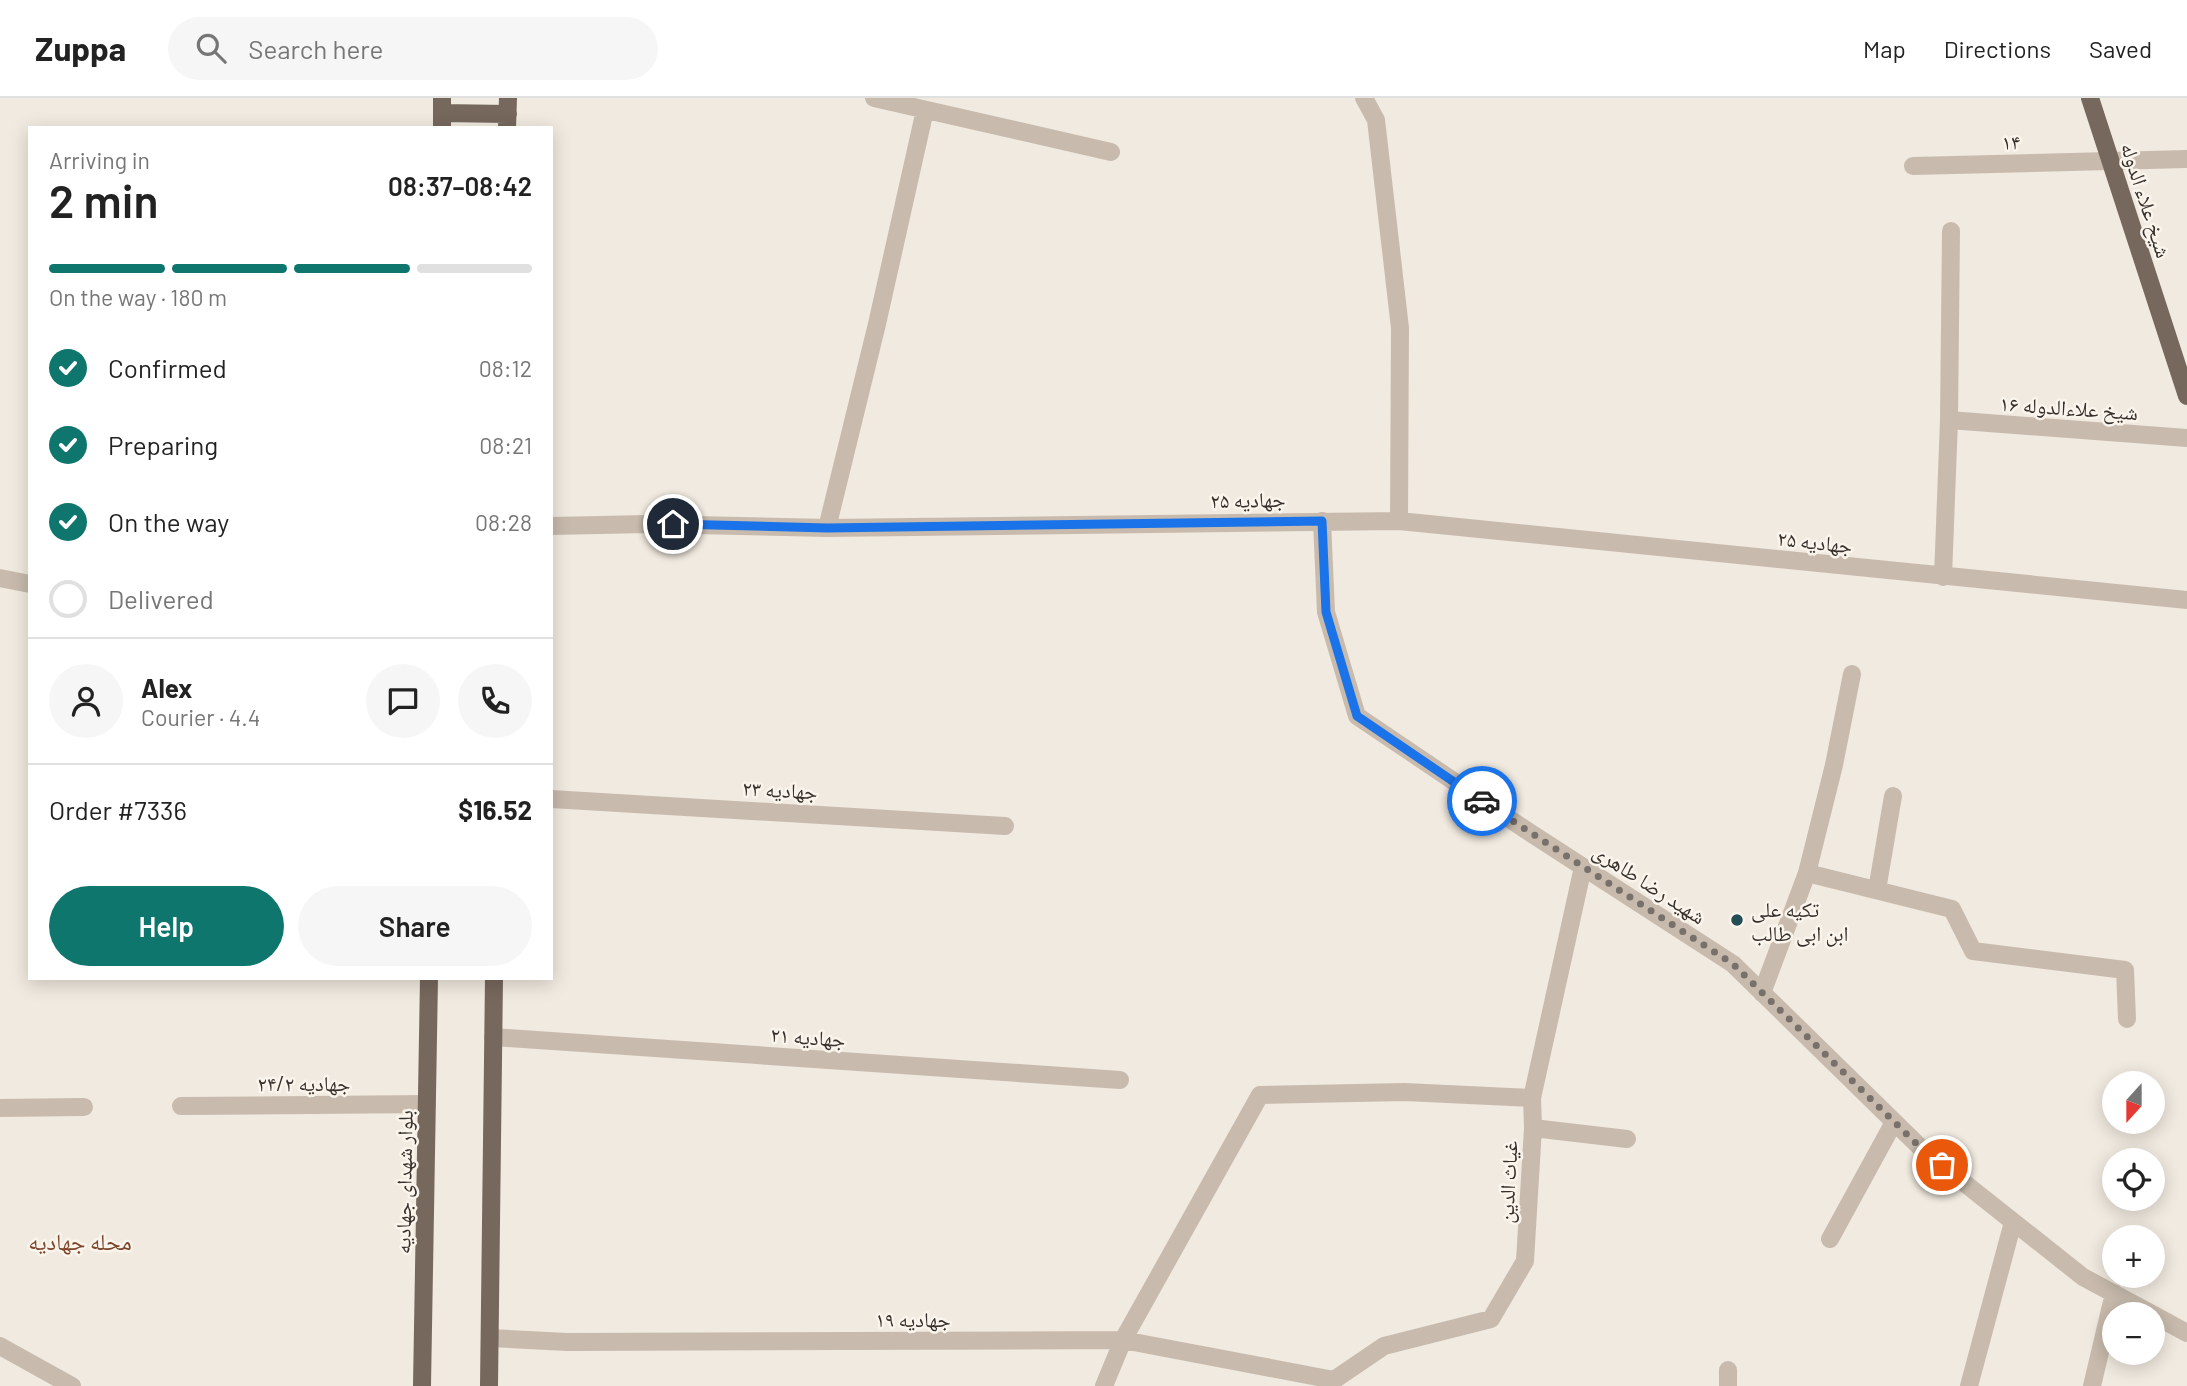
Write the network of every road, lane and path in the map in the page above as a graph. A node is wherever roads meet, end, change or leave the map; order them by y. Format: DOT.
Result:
graph roads {
  1 [pos="874,98"];
  2 [pos="1364,98"];
  3 [pos="2090,98"];
  4 [pos="925,110"];
  5 [pos="442,113"];
  6 [pos="508,113"];
  7 [pos="1111,152"];
  8 [pos="2187,159"];
  9 [pos="2110,161"];
  10 [pos="1913,166"];
  11 [pos="1951,231"];
  12 [pos="2187,396"];
  13 [pos="1949,420"];
  14 [pos="2187,438"];
  15 [pos="1322,521"];
  16 [pos="1399,522"];
  17 [pos="553,526"];
  18 [pos="827,528"];
  19 [pos="1943,577"];
  20 [pos="0,578"];
  21 [pos="28,584"];
  22 [pos="2187,600"];
  23 [pos="1852,674"];
  24 [pos="1893,796"];
  25 [pos="553,799"];
  26 [pos="1006,826"];
  27 [pos="1583,867"];
  28 [pos="1807,873"];
  29 [pos="1877,890"];
  30 [pos="429,980"];
  31 [pos="494,980"];
  32 [pos="1762,993"];
  33 [pos="2127,1019"];
  34 [pos="494,1037"];
  35 [pos="1120,1080"];
  36 [pos="1532,1098"];
  37 [pos="427,1104"];
  38 [pos="181,1105"];
  39 [pos="84,1107"];
  40 [pos="0,1108"];
  41 [pos="1894,1122"];
  42 [pos="1533,1128"];
  43 [pos="1628,1139"];
  44 [pos="2013,1222"];
  45 [pos="1830,1238"];
  46 [pos="2113,1293"];
  47 [pos="2130,1302"];
  48 [pos="2165,1321"];
  49 [pos="2187,1333"];
  50 [pos="489,1338"];
  51 [pos="1123,1340"];
  52 [pos="0,1346"];
  53 [pos="1333,1383"];
  54 [pos="72,1386"];
  55 [pos="422,1386"];
  56 [pos="489,1386"];
  57 [pos="1104,1386"];
  58 [pos="1969,1386"];
  59 [pos="2092,1386"];
  1 -- 4 [label="street"];
  2 -- 16 [label="street"];
  3 -- 9 [label="main road, شیخ علاء الدوله"];
  4 -- 7 [label="street"];
  4 -- 18 [label="street"];
  5 -- 6 [label="main road"];
  8 -- 9 [label="street, ۱۴"];
  9 -- 10 [label="street, ۱۴"];
  9 -- 12 [label="main road, شیخ علاء الدوله"];
  11 -- 13 [label="street"];
  13 -- 14 [label="street, شیخ علاءالدوله ۱۶"];
  13 -- 19 [label="street"];
  15 -- 16 [label="street, جهادیه ۲۵"];
  15 -- 18 [label="street, جهادیه ۲۵"];
  15 -- 27 [label="street, شهید رضا طاهری"];
  16 -- 19 [label="street, جهادیه ۲۵"];
  17 -- 18 [label="street, جهادیه ۲۵"];
  19 -- 22 [label="street, جهادیه ۲۵"];
  20 -- 21 [label="street"];
  23 -- 28 [label="street"];
  24 -- 29 [label="street"];
  25 -- 26 [label="street, جهادیه ۲۳"];
  27 -- 32 [label="street, شهید رضا طاهری"];
  27 -- 36 [label="street, غیاث الدین"];
  28 -- 29 [label="street"];
  28 -- 32 [label="street"];
  29 -- 33 [label="street"];
  30 -- 37 [label="main road, بلوار شهدای جهادیه"];
  31 -- 34 [label="main road"];
  32 -- 41 [label="street, شهید رضا طاهری"];
  34 -- 35 [label="street, جهادیه ۲۱"];
  34 -- 50 [label="main road"];
  36 -- 42 [label="street, غیاث الدین"];
  36 -- 51 [label="street"];
  37 -- 38 [label="street, جهادیه ۲۴/۲"];
  37 -- 55 [label="main road, بلوار شهدای جهادیه"];
  39 -- 40 [label="street"];
  41 -- 44 [label="street, شهید رضا طاهری"];
  41 -- 45 [label="street"];
  42 -- 43 [label="street"];
  42 -- 53 [label="street, غیاث الدین"];
  44 -- 46 [label="street, شهید رضا طاهری"];
  44 -- 58 [label="street"];
  46 -- 47 [label="street, شهید رضا طاهری"];
  46 -- 59 [label="street"];
  48 -- 49 [label="street, شهید رضا طاهری"];
  50 -- 51 [label="street, جهادیه ۱۹"];
  50 -- 56 [label="main road"];
  51 -- 53 [label="street, جهادیه ۱۹"];
  51 -- 57 [label="street"];
  52 -- 54 [label="street"];
}
